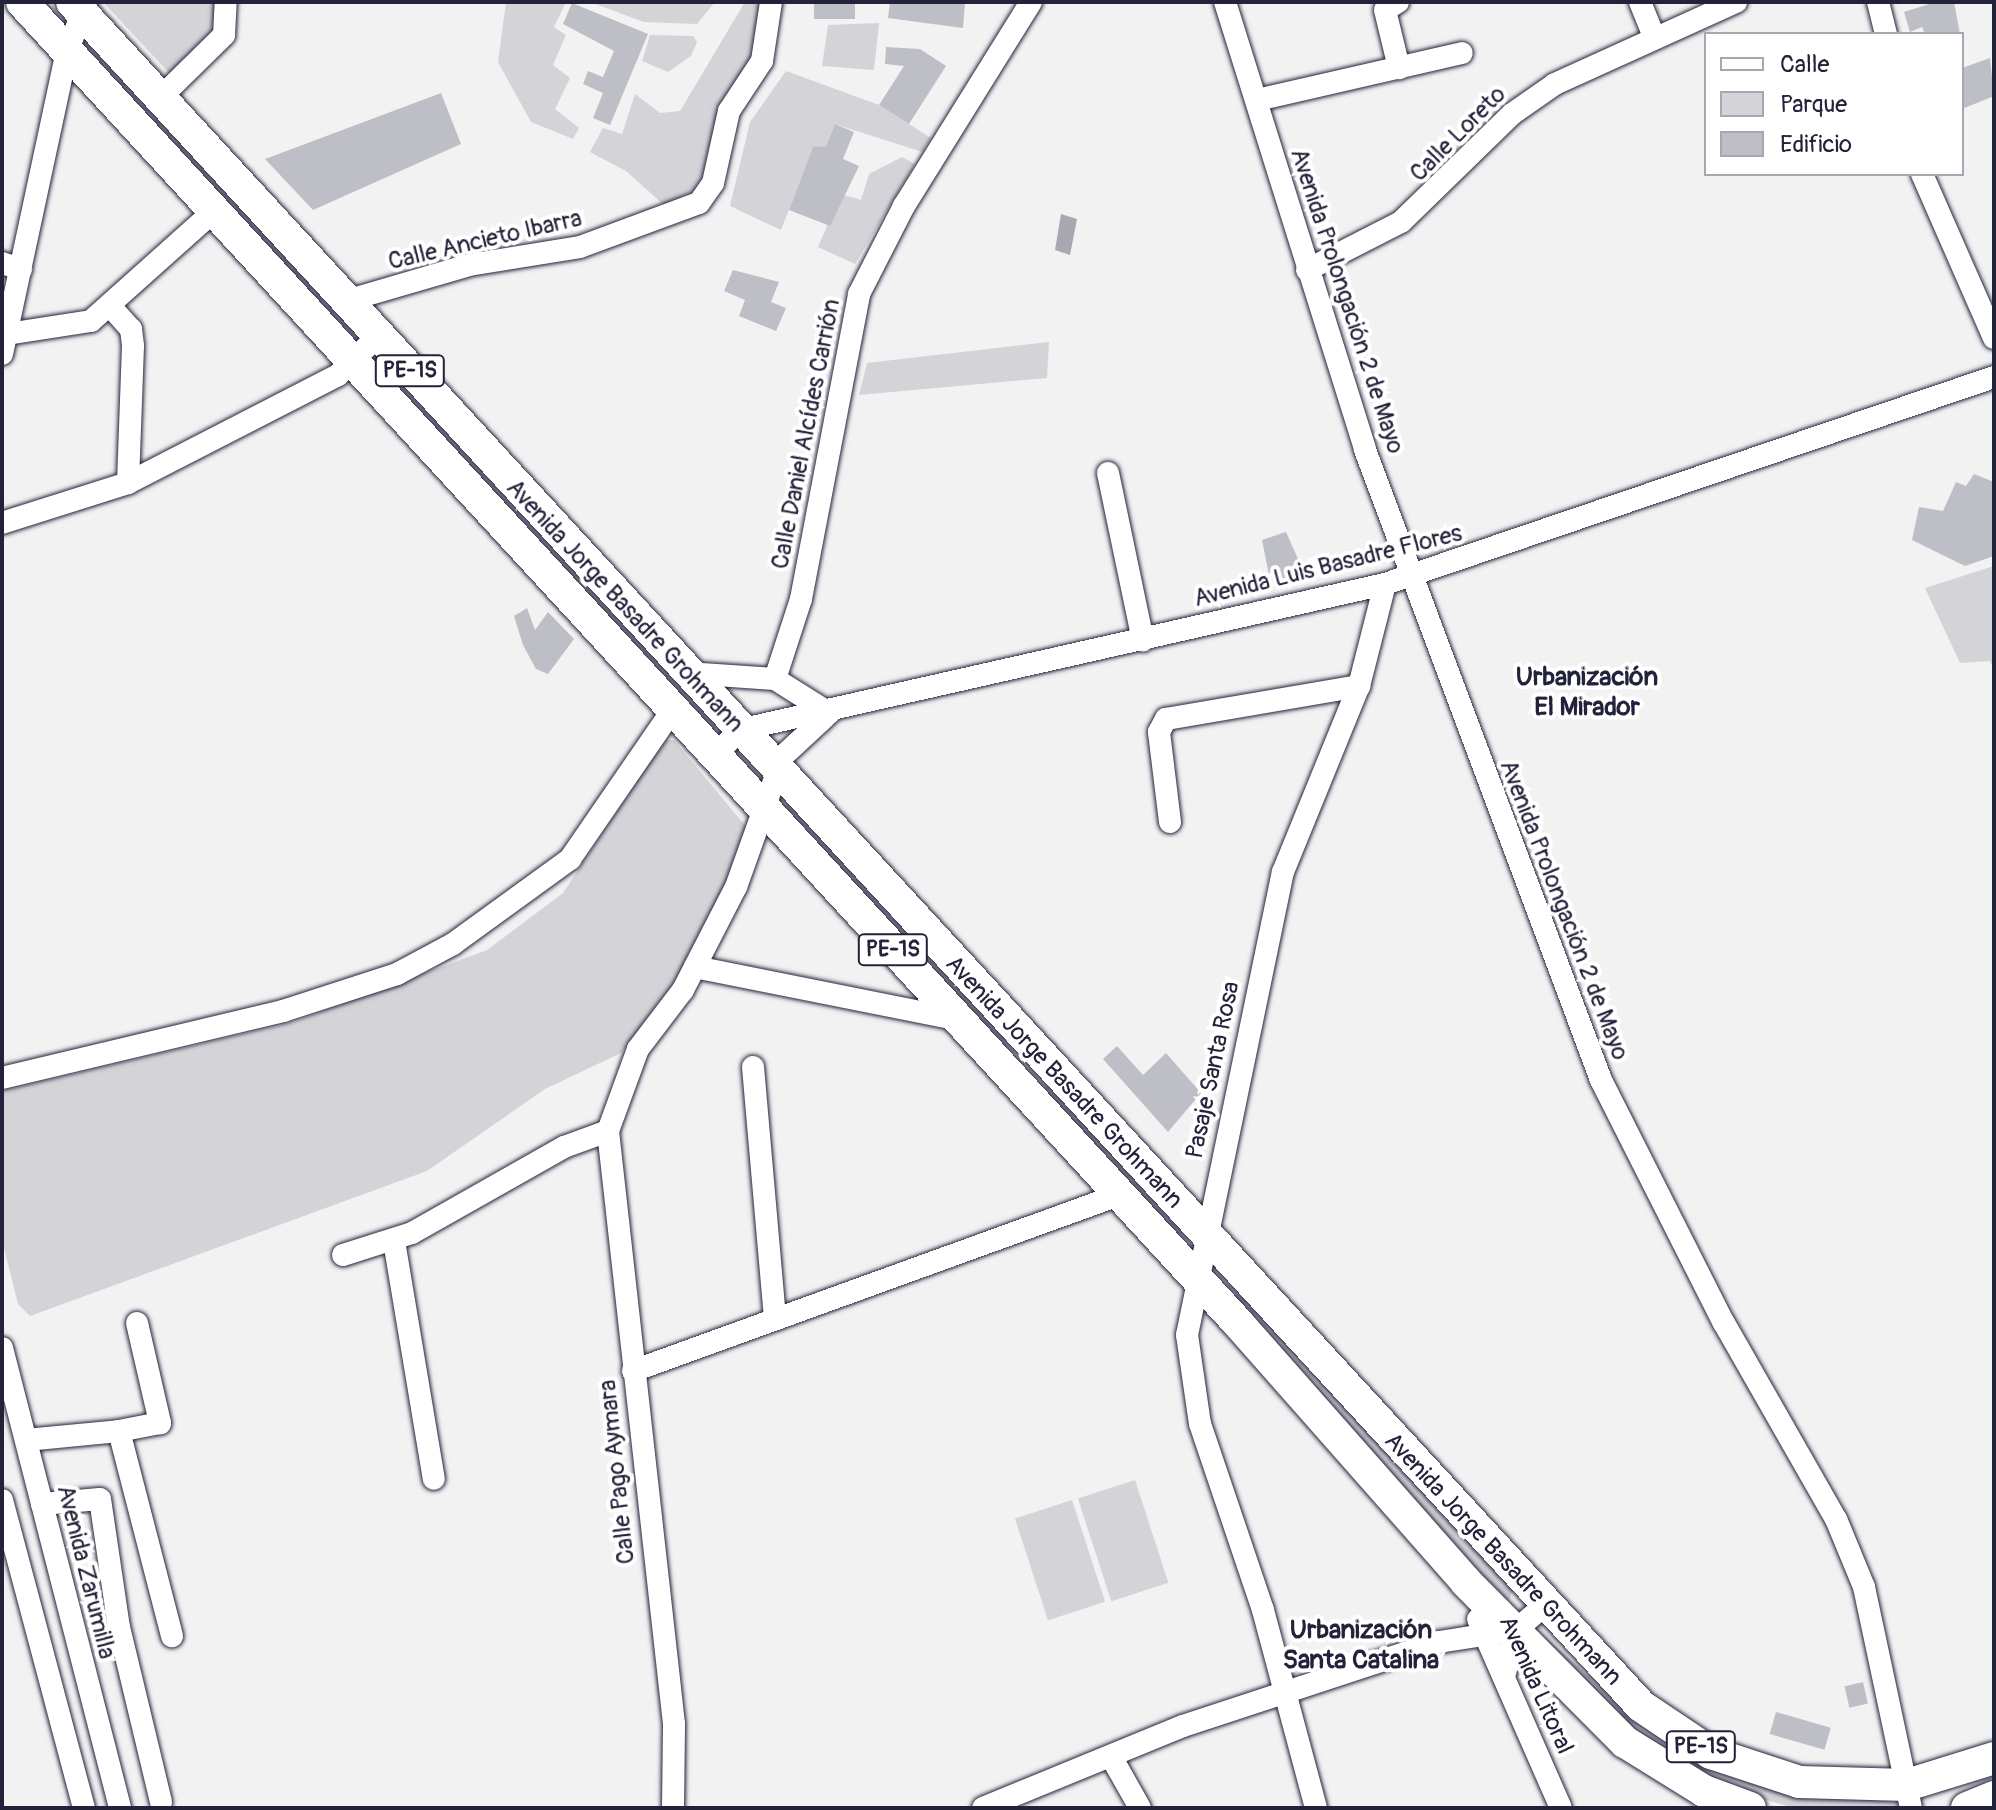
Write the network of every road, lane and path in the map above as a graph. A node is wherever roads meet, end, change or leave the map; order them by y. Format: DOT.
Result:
graph roads {
  1 [pos="22,2"];
  2 [pos="226,2"];
  3 [pos="771,2"];
  4 [pos="1031,2"];
  5 [pos="1225,2"];
  6 [pos="1398,2"];
  7 [pos="1640,2"];
  8 [pos="1736,2"];
  9 [pos="1878,2"];
  10 [pos="80,5"];
  11 [pos="1886,32"];
  12 [pos="1654,37"];
  13 [pos="67,52"];
  14 [pos="1462,53"];
  15 [pos="1399,68"];
  16 [pos="160,98"];
  17 [pos="1257,100"];
  18 [pos="1923,176"];
  19 [pos="212,213"];
  20 [pos="12,266"];
  21 [pos="1307,270"];
  22 [pos="346,301"];
  23 [pos="111,307"];
  24 [pos="378,336"];
  25 [pos="1994,338"];
  26 [pos="4,344"];
  27 [pos="351,366"];
  28 [pos="1994,377"];
  29 [pos="1108,473"];
  30 [pos="128,483"];
  31 [pos="2,523"];
  32 [pos="1415,574"];
  33 [pos="1385,584"];
  34 [pos="1143,640"];
  35 [pos="686,673"];
  36 [pos="775,679"];
  37 [pos="1359,686"];
  38 [pos="673,709"];
  39 [pos="830,713"];
  40 [pos="739,730"];
  41 [pos="715,756"];
  42 [pos="778,773"];
  43 [pos="767,813"];
  44 [pos="1170,822"];
  45 [pos="695,967"];
  46 [pos="956,1019"];
  47 [pos="753,1067"];
  48 [pos="2,1078"];
  49 [pos="608,1131"];
  50 [pos="1116,1196"];
  51 [pos="1206,1235"];
  52 [pos="394,1241"];
  53 [pos="343,1255"];
  54 [pos="1197,1282"];
  55 [pos="775,1319"];
  56 [pos="137,1323"];
  57 [pos="2,1348"];
  58 [pos="633,1371"];
  59 [pos="119,1431"];
  60 [pos="26,1440"];
  61 [pos="434,1479"];
  62 [pos="2,1500"];
  63 [pos="42,1504"];
  64 [pos="1466,1582"];
  65 [pos="1544,1606"];
  66 [pos="1516,1630"];
  67 [pos="1482,1631"];
  68 [pos="172,1636"];
  69 [pos="1504,1677"];
  70 [pos="1284,1693"];
  71 [pos="1994,1758"];
  72 [pos="1113,1760"];
  73 [pos="1909,1797"];
  74 [pos="1994,1797"];
  75 [pos="161,1802"];
  76 [pos="1553,1806"];
  77 [pos="84,1808"];
  78 [pos="120,1808"];
  79 [pos="673,1808"];
  80 [pos="983,1808"];
  81 [pos="1140,1808"];
  82 [pos="1316,1808"];
  83 [pos="1750,1808"];
  84 [pos="1967,1808"];
  1 -- 13 [label="highway, Avenida Jorge Basadre Grohmann / PE-1S"];
  2 -- 16 [label="street"];
  3 -- 22 [label="street, Calle Ancieto Ibarra"];
  4 -- 36 [label="street, Calle Daniel Alcídes Carrión"];
  5 -- 17 [label="street, Avenida Prolongación 2 de Mayo"];
  6 -- 15 [label="street"];
  7 -- 12 [label="street"];
  8 -- 12 [label="street, Calle Loreto"];
  9 -- 11 [label="street"];
  10 -- 13 [label="street"];
  10 -- 16 [label="highway, Avenida Jorge Basadre Grohmann / PE-1S"];
  12 -- 21 [label="street, Calle Loreto"];
  13 -- 19 [label="highway, Avenida Jorge Basadre Grohmann / PE-1S"];
  13 -- 20 [label="street"];
  14 -- 15 [label="street"];
  15 -- 17 [label="street"];
  16 -- 22 [label="highway, Avenida Jorge Basadre Grohmann / PE-1S"];
  17 -- 21 [label="street, Avenida Prolongación 2 de Mayo"];
  18 -- 25 [label="street"];
  19 -- 23 [label="street"];
  19 -- 27 [label="highway, Avenida Jorge Basadre Grohmann / PE-1S"];
  20 -- 26 [label="street"];
  21 -- 32 [label="street, Avenida Prolongación 2 de Mayo"];
  22 -- 24 [label="highway, Avenida Jorge Basadre Grohmann / PE-1S"];
  23 -- 26 [label="street"];
  23 -- 30 [label="street"];
  24 -- 27 [label="street"];
  24 -- 35 [label="highway, Avenida Jorge Basadre Grohmann / PE-1S"];
  27 -- 30 [label="street"];
  27 -- 38 [label="highway, Avenida Jorge Basadre Grohmann / PE-1S"];
  28 -- 32 [label="street, Avenida Luis Basadre Flores"];
  29 -- 34 [label="street"];
  30 -- 31 [label="street"];
  32 -- 33 [label="street, Avenida Luis Basadre Flores"];
  32 -- 73 [label="street, Avenida Prolongación 2 de Mayo"];
  33 -- 34 [label="street, Avenida Luis Basadre Flores"];
  33 -- 37 [label="street, Pasaje Santa Rosa"];
  34 -- 39 [label="street, Avenida Luis Basadre Flores"];
  35 -- 36 [label="street"];
  35 -- 40 [label="highway, Avenida Jorge Basadre Grohmann / PE-1S"];
  36 -- 39 [label="street"];
  37 -- 44 [label="street"];
  37 -- 51 [label="street, Pasaje Santa Rosa"];
  38 -- 41 [label="highway, Avenida Jorge Basadre Grohmann / PE-1S"];
  38 -- 48 [label="street"];
  39 -- 40 [label="street, Avenida Luis Basadre Flores"];
  39 -- 42 [label="street"];
  40 -- 41 [label="street"];
  40 -- 42 [label="highway, Avenida Jorge Basadre Grohmann / PE-1S"];
  41 -- 43 [label="highway, Avenida Jorge Basadre Grohmann / PE-1S"];
  42 -- 43 [label="street"];
  42 -- 51 [label="highway, Avenida Jorge Basadre Grohmann / PE-1S"];
  43 -- 45 [label="street"];
  43 -- 46 [label="highway, Avenida Jorge Basadre Grohmann / PE-1S"];
  45 -- 46 [label="street"];
  45 -- 49 [label="street"];
  46 -- 50 [label="highway, Avenida Jorge Basadre Grohmann / PE-1S"];
  47 -- 55 [label="street"];
  49 -- 52 [label="street"];
  49 -- 58 [label="street, Calle Pago Aymara"];
  50 -- 54 [label="highway, Avenida Jorge Basadre Grohmann / PE-1S"];
  50 -- 55 [label="street"];
  51 -- 54 [label="street, Pasaje Santa Rosa"];
  51 -- 65 [label="highway, Avenida Jorge Basadre Grohmann / PE-1S"];
  52 -- 53 [label="street"];
  52 -- 61 [label="street"];
  54 -- 64 [label="highway, Avenida Jorge Basadre Grohmann / PE-1S"];
  54 -- 70 [label="street, Pasaje Santa Rosa"];
  55 -- 58 [label="street"];
  56 -- 59 [label="street"];
  57 -- 60 [label="street, Avenida Zarumilla"];
  58 -- 79 [label="street, Calle Pago Aymara"];
  59 -- 60 [label="street"];
  59 -- 68 [label="street"];
  60 -- 63 [label="street, Avenida Zarumilla"];
  62 -- 77 [label="street"];
  63 -- 75 [label="street"];
  63 -- 78 [label="street, Avenida Zarumilla"];
  64 -- 66 [label="highway, Avenida Jorge Basadre Grohmann / PE-1S"];
  64 -- 67 [label="street, Avenida Litoral"];
  65 -- 66 [label="street"];
  65 -- 73 [label="highway, Avenida Jorge Basadre Grohmann / PE-1S"];
  66 -- 67 [label="street"];
  66 -- 69 [label="street"];
  66 -- 83 [label="highway, Avenida Jorge Basadre Grohmann / PE-1S"];
  67 -- 69 [label="street, Avenida Litoral"];
  67 -- 70 [label="street"];
  69 -- 76 [label="street, Avenida Litoral"];
  70 -- 72 [label="street"];
  70 -- 82 [label="street, Pasaje Santa Rosa"];
  71 -- 73 [label="highway, Avenida Jorge Basadre Grohmann / PE-1S"];
  72 -- 80 [label="street"];
  72 -- 81 [label="street"];
  74 -- 84 [label="highway"];
}
